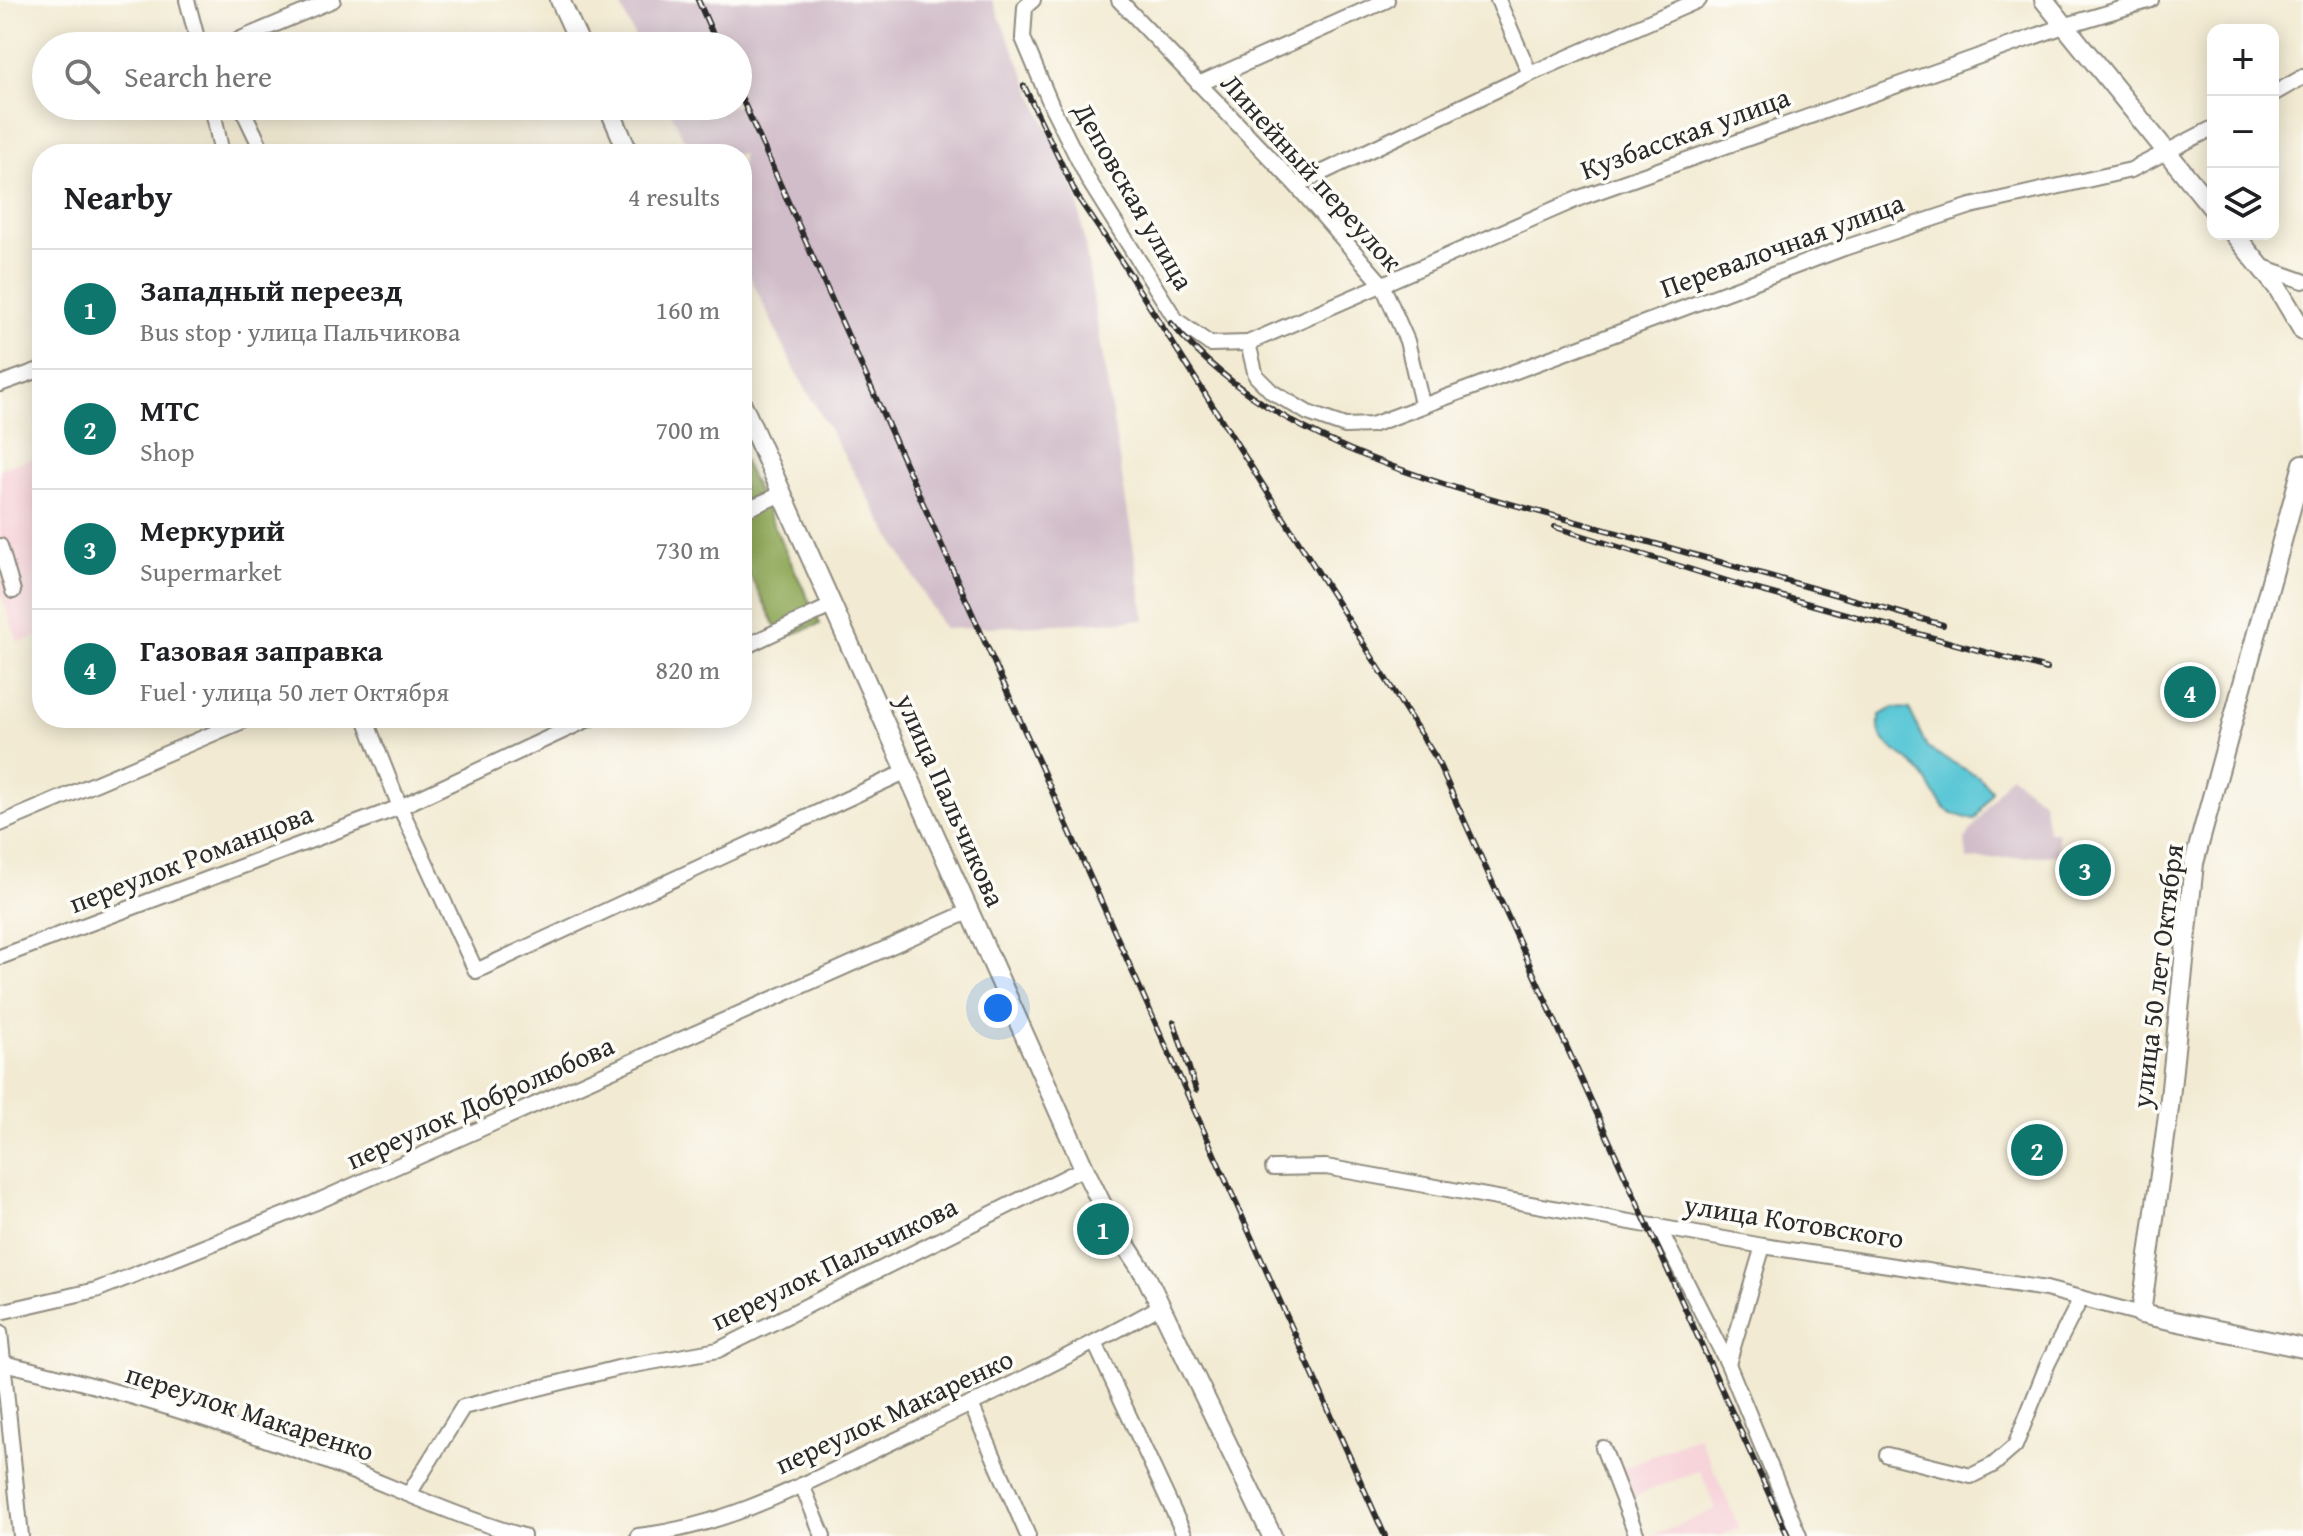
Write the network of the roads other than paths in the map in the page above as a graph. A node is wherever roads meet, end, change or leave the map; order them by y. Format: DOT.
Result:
graph roads {
  1 [pos="187,0"];
  2 [pos="333,0"];
  3 [pos="560,0"];
  4 [pos="1119,0"];
  5 [pos="1387,0"];
  6 [pos="1498,0"];
  7 [pos="1699,0"];
  8 [pos="2044,0"];
  9 [pos="2151,0"];
  10 [pos="1029,3"];
  11 [pos="2067,25"];
  12 [pos="195,32"];
  13 [pos="257,32"];
  14 [pos="575,32"];
  15 [pos="1530,74"];
  16 [pos="2303,77"];
  17 [pos="1199,84"];
  18 [pos="2279,91"];
  19 [pos="215,120"];
  20 [pos="248,120"];
  21 [pos="614,120"];
  22 [pos="2207,132"];
  23 [pos="220,144"];
  24 [pos="259,144"];
  25 [pos="625,144"];
  26 [pos="2167,155"];
  27 [pos="1296,185"];
  28 [pos="2207,202"];
  29 [pos="2239,240"];
  30 [pos="2263,267"];
  31 [pos="2303,281"];
  32 [pos="1382,284"];
  33 [pos="2303,331"];
  34 [pos="1248,343"];
  35 [pos="32,373"];
  36 [pos="0,384"];
  37 [pos="1422,404"];
  38 [pos="752,426"];
  39 [pos="2303,464"];
  40 [pos="782,494"];
  41 [pos="752,507"];
  42 [pos="0,546"];
  43 [pos="13,591"];
  44 [pos="833,605"];
  45 [pos="752,643"];
  46 [pos="226,728"];
  47 [pos="369,728"];
  48 [pos="570,728"];
  49 [pos="907,771"];
  50 [pos="400,807"];
  51 [pos="0,824"];
  52 [pos="970,911"];
  53 [pos="0,957"];
  54 [pos="1084,1168"];
  55 [pos="1273,1168"];
  56 [pos="1658,1226"];
  57 [pos="1763,1246"];
  58 [pos="2081,1298"];
  59 [pos="1161,1306"];
  60 [pos="0,1312"];
  61 [pos="2141,1314"];
  62 [pos="0,1332"];
  63 [pos="1095,1343"];
  64 [pos="2303,1348"];
  65 [pos="3,1363"];
  66 [pos="1728,1364"];
  67 [pos="971,1404"];
  68 [pos="1603,1448"];
  69 [pos="1887,1455"];
  70 [pos="802,1485"];
  71 [pos="409,1494"];
  72 [pos="21,1536"];
  73 [pos="523,1536"];
  74 [pos="638,1536"];
  75 [pos="823,1536"];
  76 [pos="1028,1536"];
  77 [pos="1185,1536"];
  78 [pos="1272,1536"];
  79 [pos="1637,1536"];
  80 [pos="1799,1536"];
  1 -- 12 [label="street"];
  2 -- 13 [label="street"];
  3 -- 14 [label="main road"];
  4 -- 17 [label="street, Линейный переулок"];
  5 -- 17 [label="street"];
  6 -- 15 [label="street"];
  7 -- 15 [label="street"];
  8 -- 11 [label="main road"];
  9 -- 11 [label="street, Кузбасская улица"];
  10 -- 34 [label="street, Деповская улица"];
  11 -- 26 [label="main road"];
  11 -- 32 [label="street, Кузбасская улица"];
  15 -- 27 [label="street"];
  16 -- 18 [label="street"];
  17 -- 27 [label="street, Линейный переулок"];
  19 -- 23 [label="street"];
  20 -- 24 [label="street"];
  21 -- 25 [label="main road"];
  22 -- 26 [label="street, Перевалочная улица"];
  26 -- 28 [label="main road"];
  26 -- 37 [label="street, Перевалочная улица"];
  27 -- 32 [label="street, Линейный переулок"];
  29 -- 30 [label="main road"];
  30 -- 31 [label="street"];
  30 -- 33 [label="main road"];
  32 -- 34 [label="street, Кузбасская улица"];
  32 -- 37 [label="street, Линейный переулок"];
  34 -- 37 [label="street, Перевалочная улица"];
  35 -- 36 [label="street"];
  38 -- 40 [label="main road, улица Пальчикова"];
  39 -- 61 [label="main road, улица 50 лет Октября"];
  40 -- 41 [label="street"];
  40 -- 44 [label="main road, улица Пальчикова"];
  42 -- 43 [label="street"];
  44 -- 45 [label="street"];
  44 -- 49 [label="main road, улица Пальчикова"];
  46 -- 51 [label="street"];
  47 -- 50 [label="street"];
  48 -- 50 [label="street, переулок Романцова"];
  49 -- 50 [label="street"];
  49 -- 52 [label="main road, улица Пальчикова"];
  50 -- 53 [label="street, переулок Романцова"];
  52 -- 54 [label="main road, улица Пальчикова"];
  52 -- 60 [label="street, переулок Добролюбова"];
  54 -- 59 [label="main road, улица Пальчикова"];
  54 -- 71 [label="street, переулок Пальчикова"];
  55 -- 56 [label="street, улица Котовского"];
  56 -- 57 [label="street, улица Котовского"];
  56 -- 66 [label="street"];
  57 -- 58 [label="street, улица Котовского"];
  57 -- 66 [label="street"];
  58 -- 61 [label="street, улица Котовского"];
  58 -- 69 [label="street"];
  59 -- 63 [label="street, переулок Макаренко"];
  59 -- 78 [label="main road, улица Пальчикова"];
  61 -- 64 [label="main road, улица Котовского"];
  62 -- 65 [label="street"];
  63 -- 67 [label="street, переулок Макаренко"];
  63 -- 77 [label="street"];
  65 -- 71 [label="street, переулок Макаренко"];
  65 -- 72 [label="street"];
  66 -- 80 [label="street"];
  67 -- 70 [label="street, переулок Макаренко"];
  67 -- 76 [label="street"];
  68 -- 79 [label="street"];
  70 -- 74 [label="street, переулок Макаренко"];
  70 -- 75 [label="street"];
  71 -- 73 [label="street, переулок Макаренко"];
}
